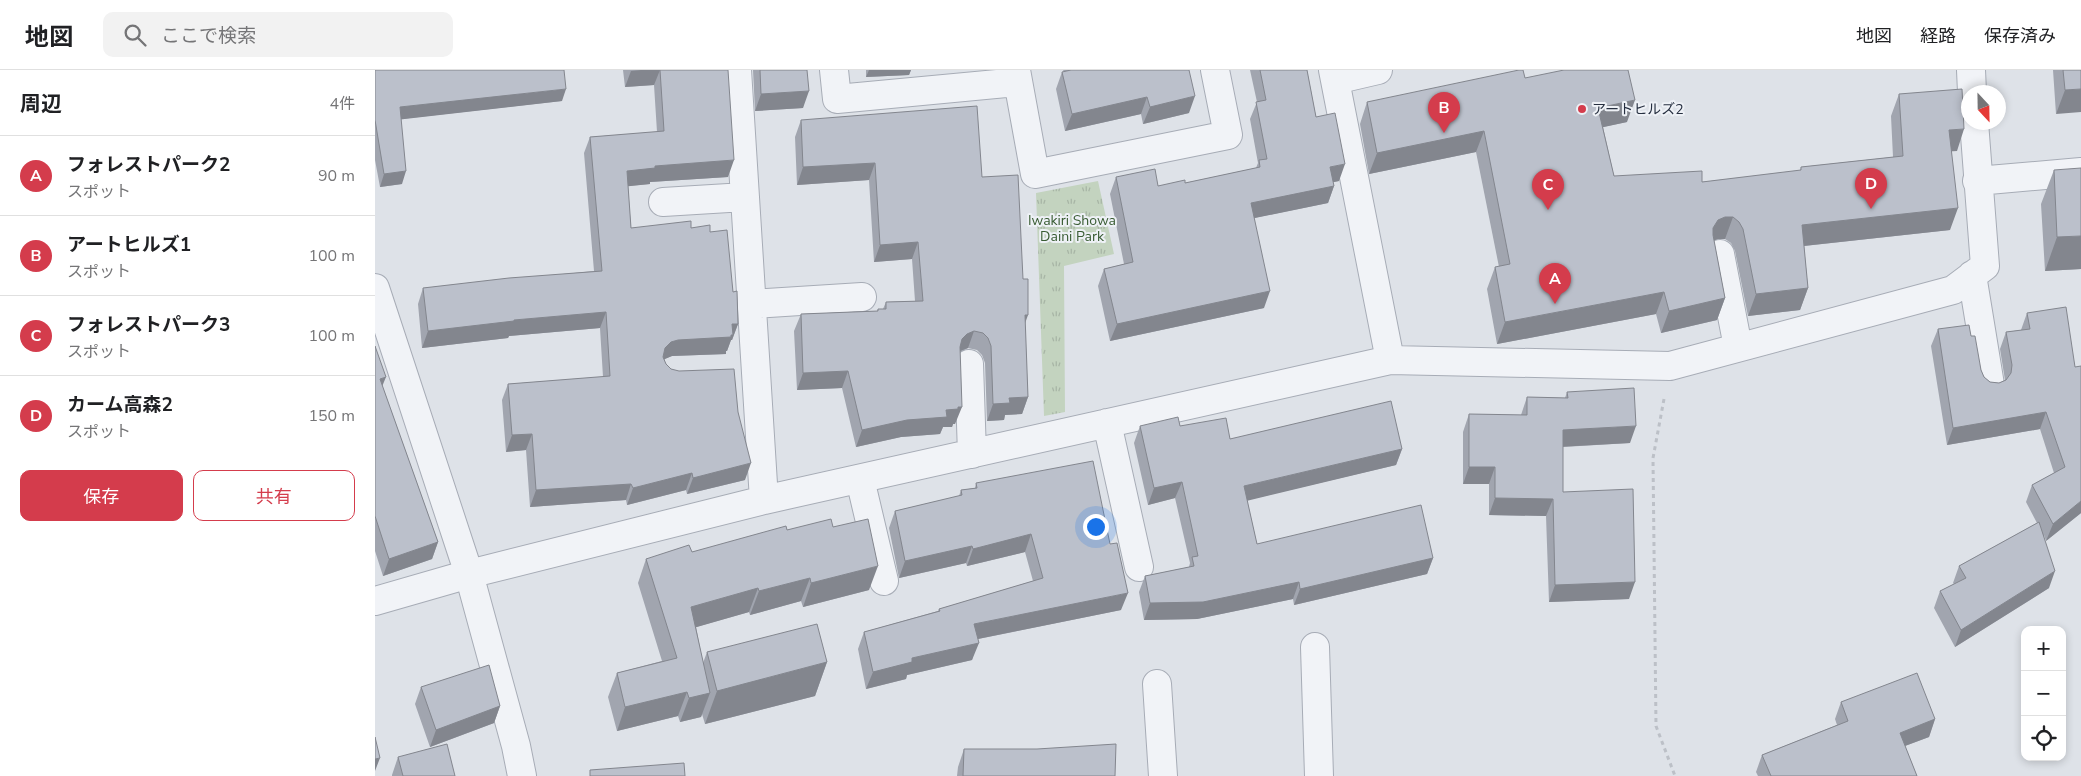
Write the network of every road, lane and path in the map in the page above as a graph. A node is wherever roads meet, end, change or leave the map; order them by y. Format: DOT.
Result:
graph roads {
  1 [pos="737,70"];
  2 [pos="834,70"];
  3 [pos="1215,70"];
  4 [pos="1378,70"];
  5 [pos="1971,70"];
  6 [pos="1334,75"];
  7 [pos="1017,76"];
  8 [pos="1972,85"];
  9 [pos="1974,130"];
  10 [pos="2081,172"];
  11 [pos="1977,181"];
  12 [pos="745,197"];
  13 [pos="663,202"];
  14 [pos="1720,254"];
  15 [pos="1972,275"];
  16 [pos="375,288"];
  17 [pos="862,297"];
  18 [pos="752,304"];
  19 [pos="1737,347"];
  20 [pos="1390,360"];
  21 [pos="969,364"];
  22 [pos="1670,366"];
  23 [pos="756,368"];
  24 [pos="728,369"];
  25 [pos="1990,384"];
  26 [pos="1107,423"];
  27 [pos="972,454"];
  28 [pos="860,479"];
  29 [pos="764,500"];
  30 [pos="1139,567"];
  31 [pos="469,574"];
  32 [pos="884,581"];
  33 [pos="375,602"];
  34 [pos="1315,647"];
  35 [pos="1157,684"];
  36 [pos="522,776"];
  37 [pos="1163,776"];
  38 [pos="1319,776"];
  39 [pos="1675,776"];
  1 -- 12 [label="street"];
  2 -- 7 [label="street"];
  3 -- 7 [label="street"];
  4 -- 6 [label="street"];
  5 -- 8 [label="street"];
  6 -- 20 [label="street"];
  9 -- 11 [label="street"];
  10 -- 11 [label="street"];
  11 -- 15 [label="street"];
  12 -- 13 [label="street"];
  12 -- 18 [label="street"];
  14 -- 19 [label="street"];
  15 -- 19 [label="street"];
  15 -- 25 [label="street"];
  16 -- 31 [label="street"];
  17 -- 18 [label="street"];
  18 -- 23 [label="street"];
  19 -- 22 [label="street"];
  20 -- 22 [label="street"];
  20 -- 26 [label="street"];
  21 -- 27 [label="street"];
  22 -- 39 [label="path"];
  23 -- 24 [label="street"];
  23 -- 29 [label="street"];
  26 -- 27 [label="street"];
  26 -- 30 [label="street"];
  27 -- 28 [label="street"];
  28 -- 29 [label="street"];
  28 -- 32 [label="street"];
  29 -- 31 [label="street"];
  31 -- 33 [label="street"];
  31 -- 36 [label="street"];
  34 -- 38 [label="street"];
  35 -- 37 [label="street"];
}
